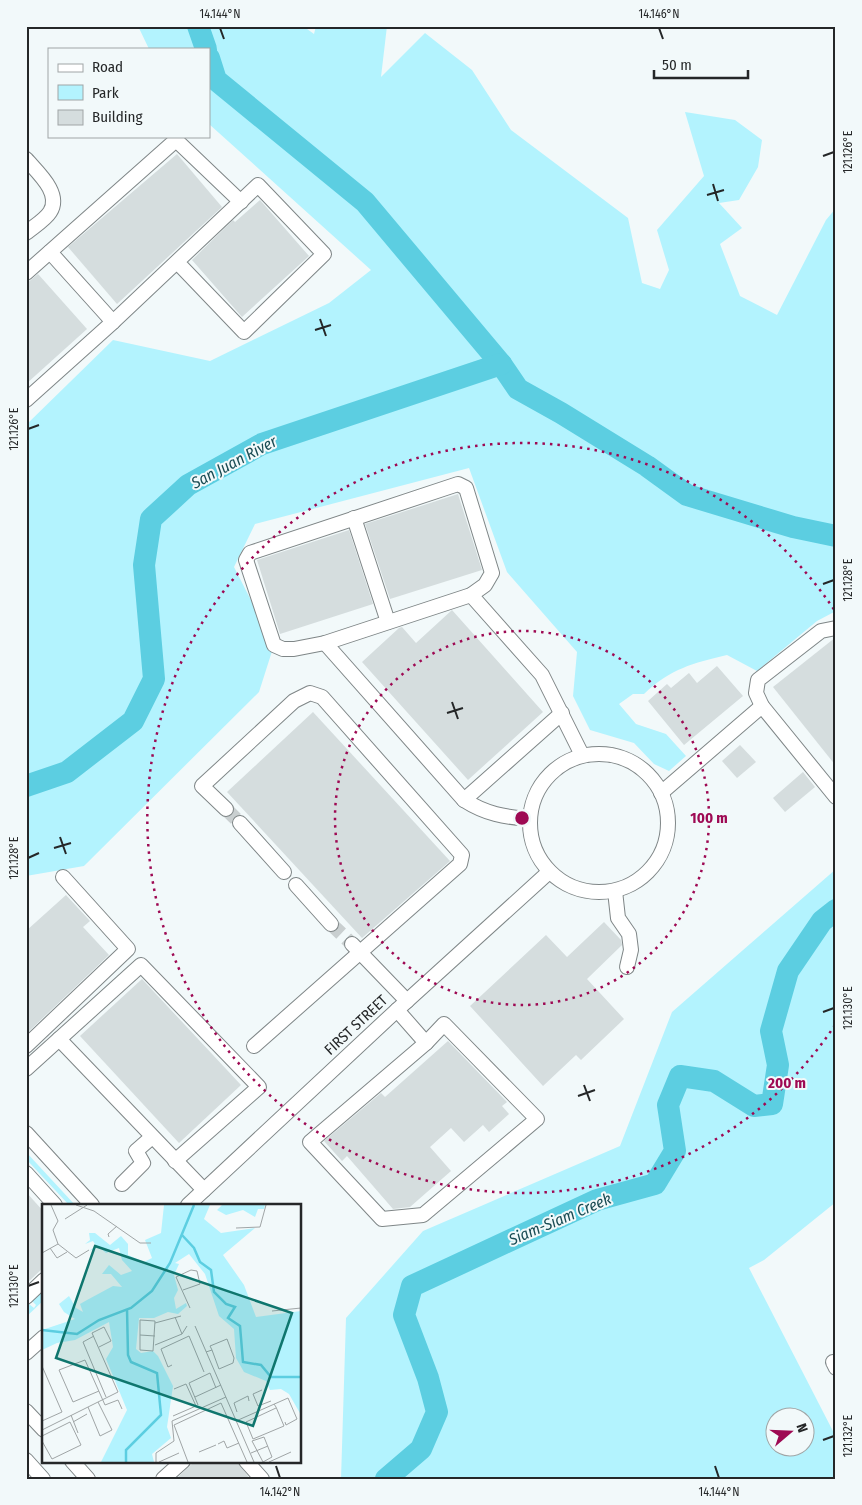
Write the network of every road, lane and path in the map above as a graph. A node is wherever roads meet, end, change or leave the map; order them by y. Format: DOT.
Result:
graph roads {
  1 [pos="26,159"];
  2 [pos="241,202"];
  3 [pos="26,233"];
  4 [pos="50,252"];
  5 [pos="177,262"];
  6 [pos="26,273"];
  7 [pos="113,322"];
  8 [pos="26,400"];
  9 [pos="354,518"];
  10 [pos="472,595"];
  11 [pos="388,622"];
  12 [pos="836,628"];
  13 [pos="325,644"];
  14 [pos="762,706"];
  15 [pos="562,713"];
  16 [pos="582,755"];
  17 [pos="661,792"];
  18 [pos="836,797"];
  19 [pos="464,800"];
  20 [pos="226,809"];
  21 [pos="530,819"];
  22 [pos="240,823"];
  23 [pos="284,872"];
  24 [pos="549,872"];
  25 [pos="63,877"];
  26 [pos="296,885"];
  27 [pos="615,891"];
  28 [pos="331,924"];
  29 [pos="356,949"];
  30 [pos="627,967"];
  31 [pos="402,1005"];
  32 [pos="59,1039"];
  33 [pos="426,1042"];
  34 [pos="26,1046"];
  35 [pos="254,1046"];
  36 [pos="26,1069"];
  37 [pos="26,1133"];
  38 [pos="152,1137"];
  39 [pos="175,1161"];
  40 [pos="26,1173"];
  41 [pos="122,1184"];
  42 [pos="204,1190"];
  43 [pos="54,1204"];
  44 [pos="91,1204"];
  45 [pos="189,1204"];
  46 [pos="42,1282"];
  47 [pos="26,1297"];
  48 [pos="42,1339"];
  49 [pos="26,1353"];
  50 [pos="26,1411"];
  51 [pos="42,1428"];
  52 [pos="26,1460"];
  53 [pos="73,1462"];
  54 [pos="181,1462"];
  55 [pos="247,1462"];
  56 [pos="43,1479"];
  57 [pos="88,1479"];
  58 [pos="163,1479"];
  59 [pos="262,1479"];
  1 -- 3 [label="street"];
  2 -- 4 [label="street"];
  2 -- 5 [label="street"];
  2 -- 5 [label="street"];
  4 -- 6 [label="street"];
  4 -- 7 [label="street"];
  5 -- 7 [label="street"];
  7 -- 8 [label="street"];
  9 -- 10 [label="street"];
  9 -- 11 [label="street"];
  9 -- 13 [label="street"];
  10 -- 11 [label="street"];
  10 -- 15 [label="street"];
  11 -- 13 [label="street"];
  12 -- 14 [label="street"];
  13 -- 19 [label="street"];
  14 -- 17 [label="street"];
  14 -- 18 [label="street"];
  15 -- 16 [label="street"];
  15 -- 19 [label="street"];
  16 -- 17 [label="street"];
  16 -- 21 [label="street"];
  17 -- 27 [label="street"];
  19 -- 21 [label="street"];
  20 -- 29 [label="street"];
  21 -- 24 [label="street"];
  22 -- 23 [label="street"];
  24 -- 27 [label="street"];
  24 -- 31 [label="street, FIRST STREET"];
  25 -- 34 [label="street"];
  26 -- 28 [label="street"];
  27 -- 30 [label="street"];
  29 -- 31 [label="street"];
  29 -- 35 [label="street"];
  31 -- 33 [label="street"];
  31 -- 42 [label="street, FIRST STREET"];
  32 -- 36 [label="street"];
  32 -- 38 [label="street"];
  32 -- 39 [label="street"];
  33 -- 33 [label="street"];
  37 -- 44 [label="street"];
  38 -- 39 [label="street"];
  38 -- 41 [label="street"];
  39 -- 42 [label="street"];
  40 -- 43 [label="street"];
  42 -- 45 [label="street, FIRST STREET"];
  46 -- 47 [label="street"];
  48 -- 49 [label="street"];
  50 -- 51 [label="street"];
  52 -- 56 [label="street"];
  53 -- 57 [label="street"];
  54 -- 58 [label="street"];
  55 -- 59 [label="street"];
}
